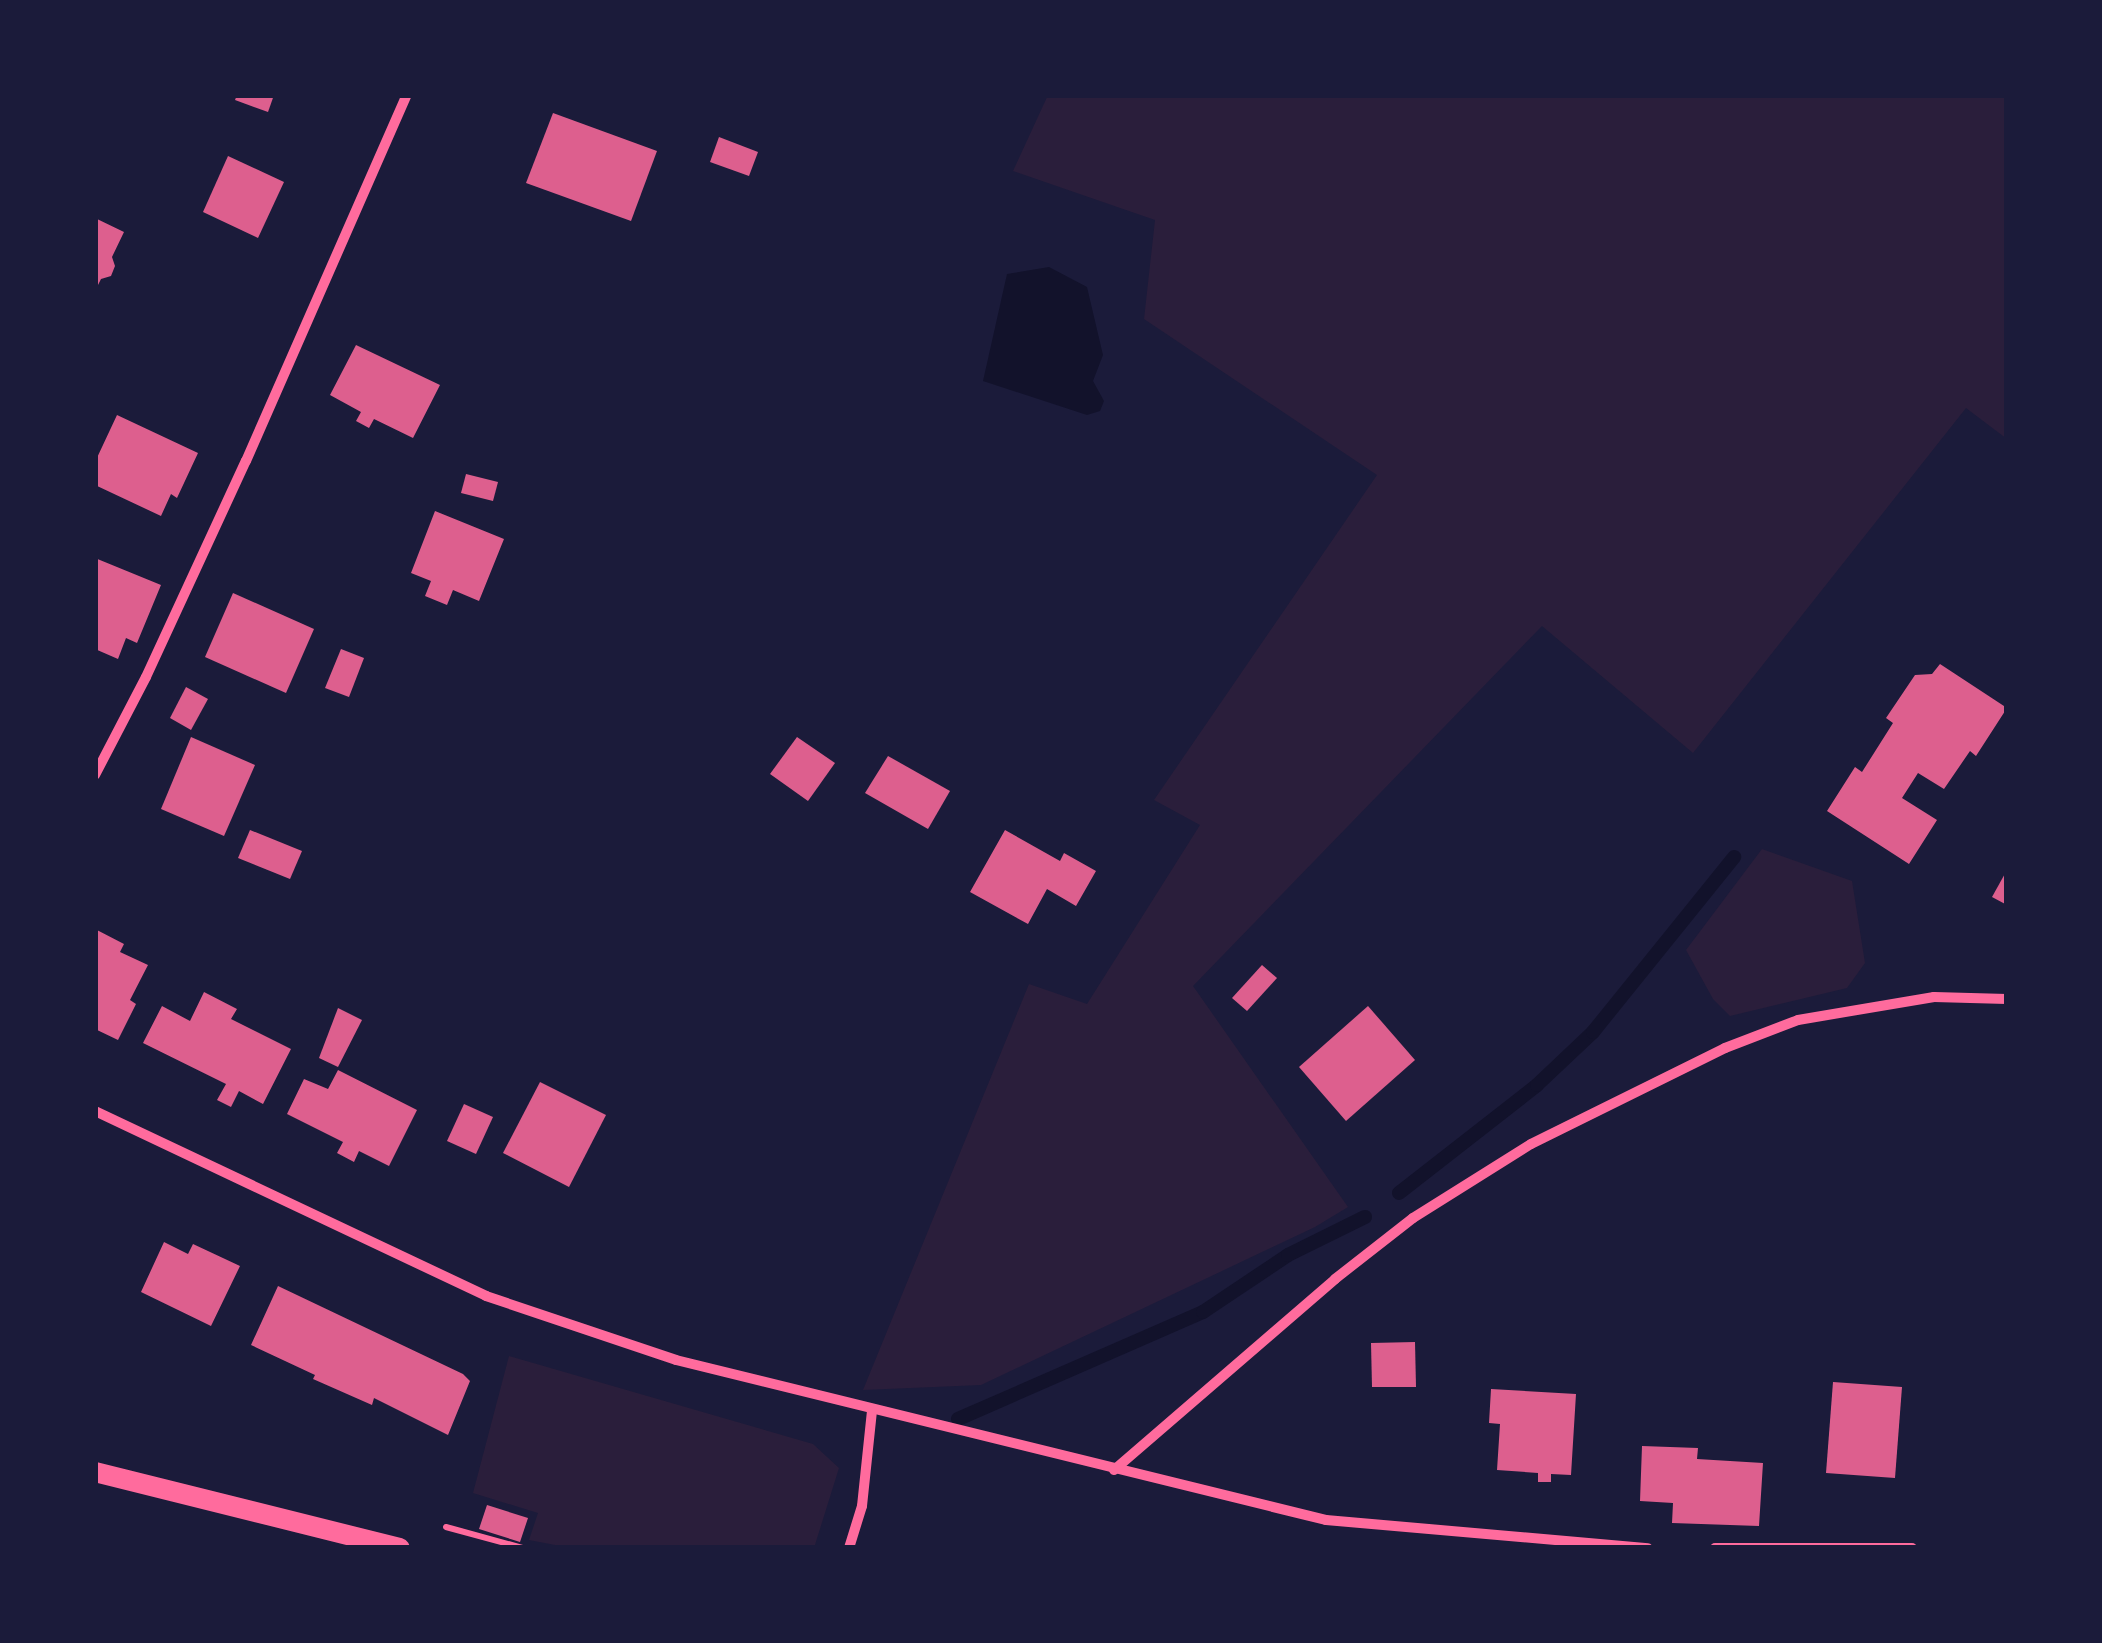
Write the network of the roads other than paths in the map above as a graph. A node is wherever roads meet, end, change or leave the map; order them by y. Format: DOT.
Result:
graph roads {
  1 [pos="408,95"];
  2 [pos="95,775"];
  3 [pos="2007,999"];
  4 [pos="95,1111"];
  5 [pos="872,1411"];
  6 [pos="1114,1470"];
  7 [pos="95,1472"];
  8 [pos="400,1548"];
  9 [pos="849,1548"];
  10 [pos="1648,1548"];
  11 [pos="1716,1548"];
  12 [pos="1912,1548"];
  1 -- 2 [label="street"];
  3 -- 6 [label="street"];
  4 -- 5 [label="street"];
  5 -- 6 [label="street"];
  5 -- 9 [label="street"];
  6 -- 10 [label="street"];
  7 -- 8 [label="main road"];
  11 -- 12 [label="street"];
}
